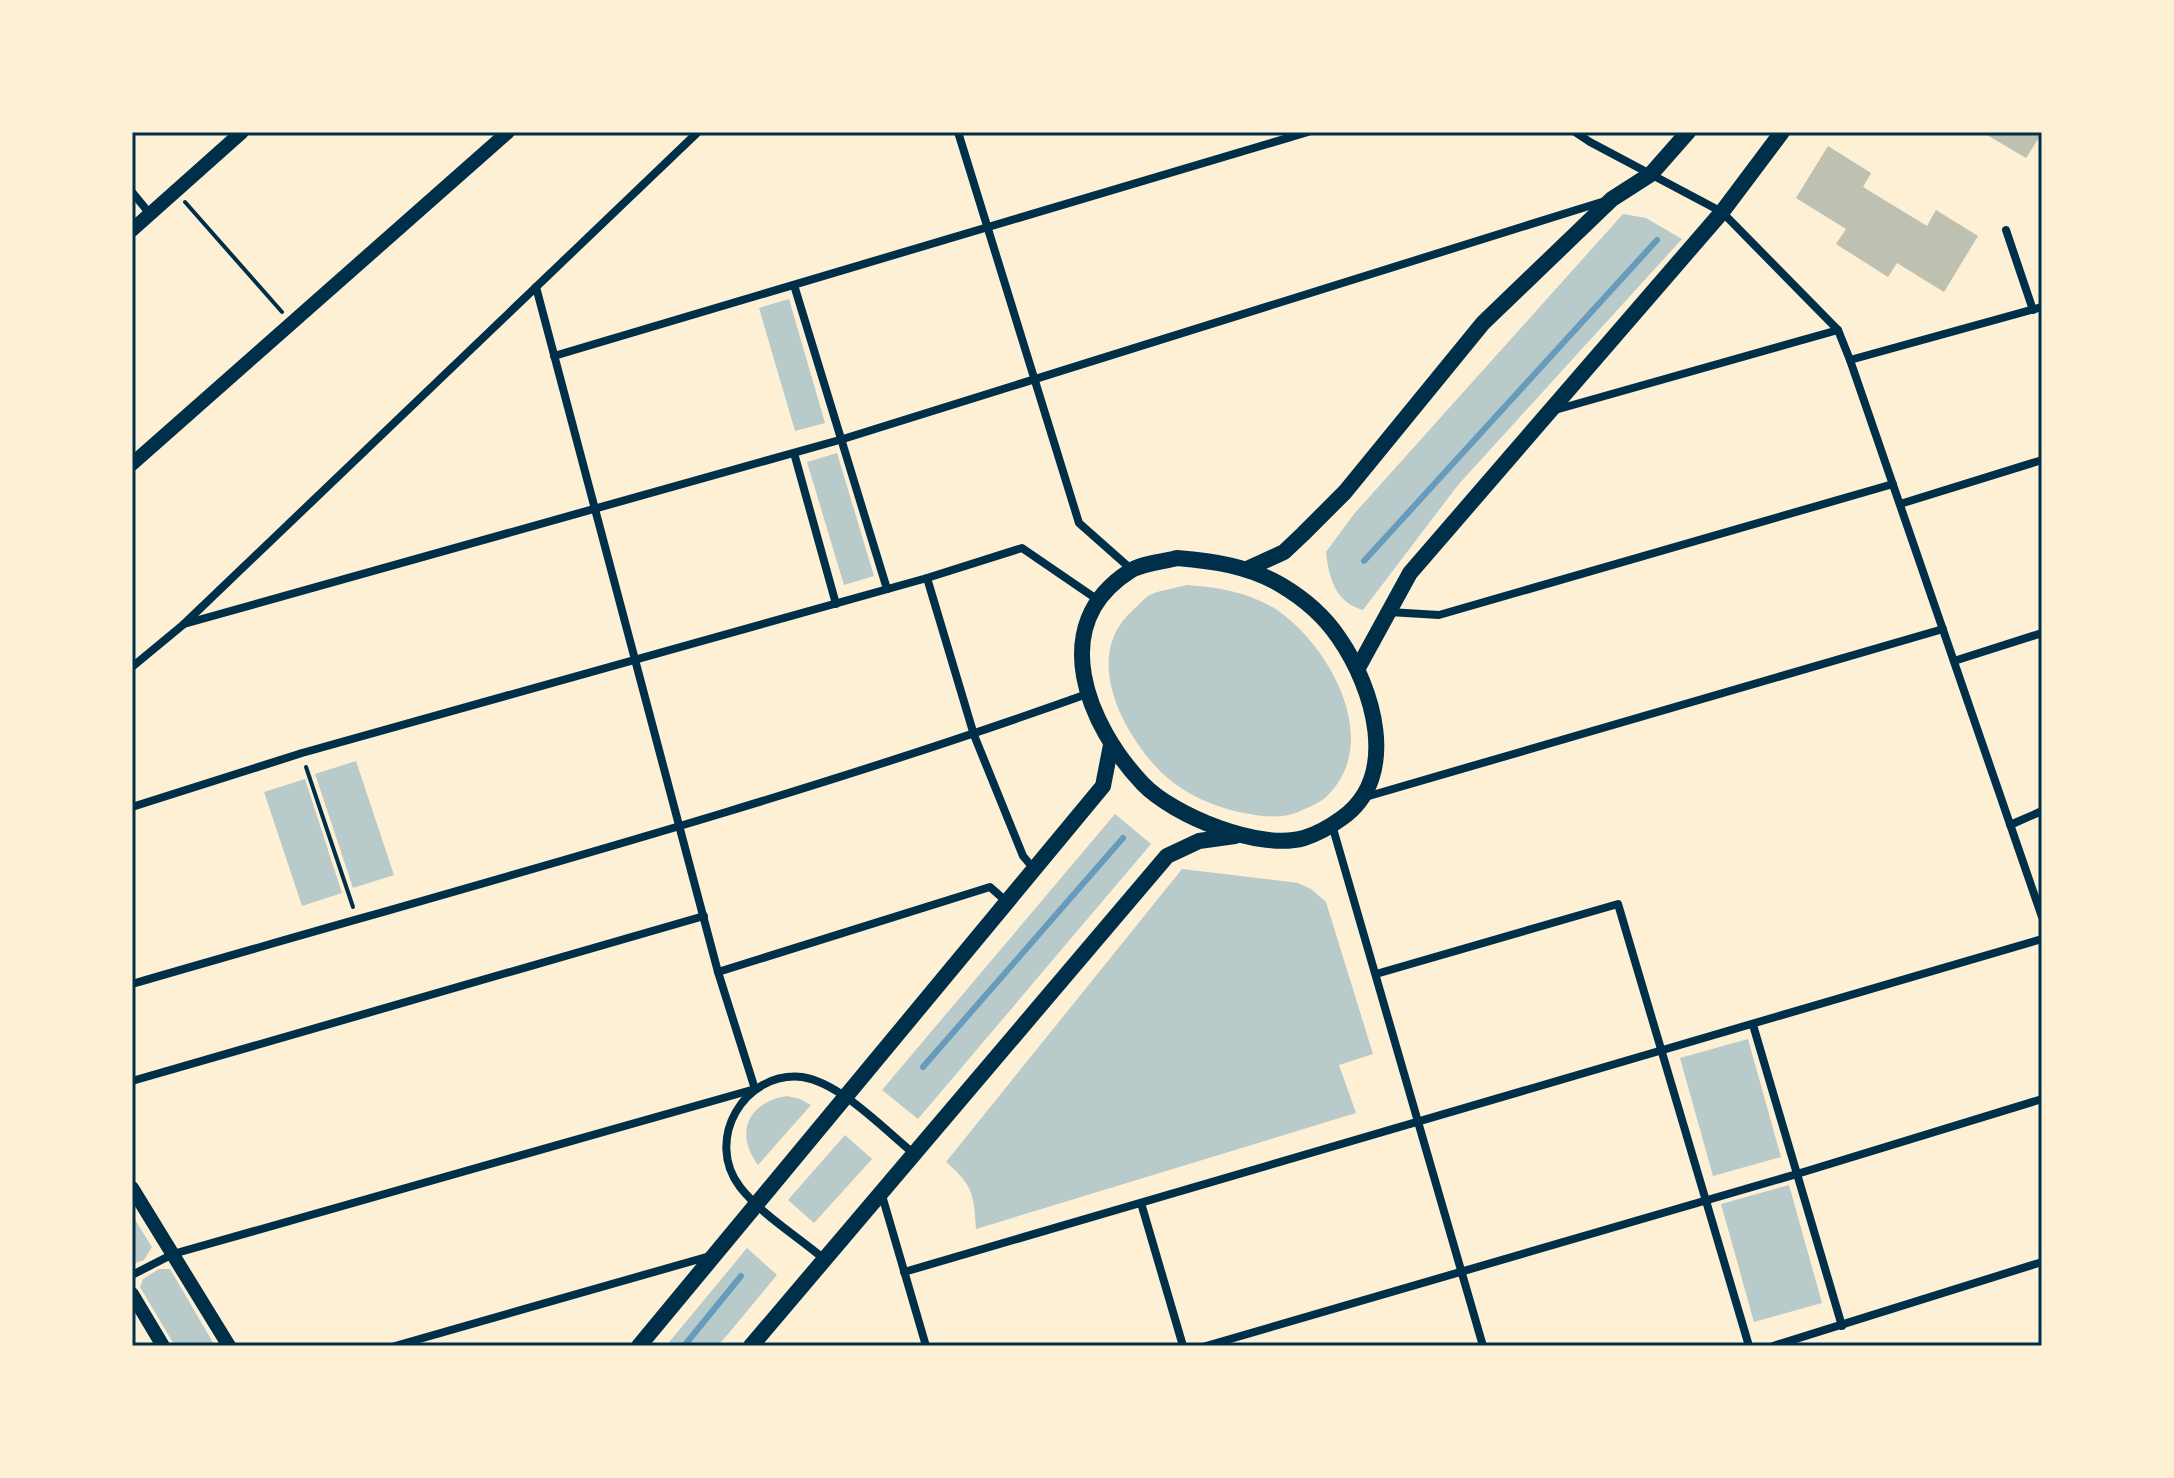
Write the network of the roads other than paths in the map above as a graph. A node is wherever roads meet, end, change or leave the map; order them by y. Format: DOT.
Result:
graph roads {
  1 [pos="242,132"];
  2 [pos="508,132"];
  3 [pos="708,132"];
  4 [pos="958,132"];
  5 [pos="1308,132"];
  6 [pos="1575,132"];
  7 [pos="1688,132"];
  8 [pos="1782,132"];
  9 [pos="696,134"];
  10 [pos="1651,174"];
  11 [pos="132,192"];
  12 [pos="1612,199"];
  13 [pos="1722,212"];
  14 [pos="150,214"];
  15 [pos="988,229"];
  16 [pos="132,230"];
  17 [pos="2006,230"];
  18 [pos="794,285"];
  19 [pos="536,287"];
  20 [pos="2038,309"];
  21 [pos="1838,330"];
  22 [pos="554,356"];
  23 [pos="1850,360"];
  24 [pos="1034,378"];
  25 [pos="1550,412"];
  26 [pos="843,439"];
  27 [pos="794,453"];
  28 [pos="2042,460"];
  29 [pos="132,464"];
  30 [pos="1893,484"];
  31 [pos="1900,504"];
  32 [pos="595,508"];
  33 [pos="1247,569"];
  34 [pos="1132,570"];
  35 [pos="927,578"];
  36 [pos="887,589"];
  37 [pos="1098,600"];
  38 [pos="836,604"];
  39 [pos="1389,612"];
  40 [pos="184,624"];
  41 [pos="1943,629"];
  42 [pos="2042,633"];
  43 [pos="635,660"];
  44 [pos="1954,661"];
  45 [pos="132,667"];
  46 [pos="1358,668"];
  47 [pos="1087,694"];
  48 [pos="974,735"];
  49 [pos="1111,745"];
  50 [pos="1361,799"];
  51 [pos="132,807"];
  52 [pos="2042,811"];
  53 [pos="679,825"];
  54 [pos="1332,825"];
  55 [pos="2010,825"];
  56 [pos="1239,835"];
  57 [pos="1035,869"];
  58 [pos="1007,902"];
  59 [pos="704,916"];
  60 [pos="2042,917"];
  61 [pos="2042,939"];
  62 [pos="718,972"];
  63 [pos="1376,974"];
  64 [pos="132,984"];
  65 [pos="1753,1025"];
  66 [pos="1662,1051"];
  67 [pos="132,1081"];
  68 [pos="755,1089"];
  69 [pos="845,1097"];
  70 [pos="2042,1099"];
  71 [pos="1419,1122"];
  72 [pos="913,1153"];
  73 [pos="1797,1174"];
  74 [pos="132,1188"];
  75 [pos="881,1192"];
  76 [pos="1706,1201"];
  77 [pos="1141,1203"];
  78 [pos="757,1204"];
  79 [pos="173,1254"];
  80 [pos="714,1255"];
  81 [pos="824,1259"];
  82 [pos="2042,1262"];
  83 [pos="1461,1270"];
  84 [pos="904,1272"];
  85 [pos="132,1275"];
  86 [pos="132,1294"];
  87 [pos="1842,1326"];
  88 [pos="1224,1344"];
  89 [pos="1783,1344"];
  90 [pos="163,1346"];
  91 [pos="229,1346"];
  92 [pos="395,1346"];
  93 [pos="639,1346"];
  94 [pos="751,1346"];
  95 [pos="926,1346"];
  96 [pos="1183,1346"];
  97 [pos="1206,1346"];
  98 [pos="1483,1346"];
  99 [pos="1749,1346"];
  100 [pos="1773,1346"];
  1 -- 14 [label="street"];
  2 -- 29 [label="street"];
  3 -- 9 [label="street"];
  4 -- 15 [label="street"];
  5 -- 15 [label="street"];
  6 -- 10 [label="street"];
  7 -- 10 [label="main road"];
  8 -- 13 [label="main road"];
  9 -- 19 [label="street"];
  10 -- 12 [label="main road"];
  10 -- 13 [label="street"];
  11 -- 14 [label="street"];
  12 -- 24 [label="street"];
  12 -- 33 [label="main road"];
  13 -- 21 [label="street"];
  13 -- 25 [label="main road"];
  14 -- 16 [label="street"];
  15 -- 18 [label="street"];
  15 -- 24 [label="street"];
  17 -- 20 [label="street"];
  18 -- 22 [label="street"];
  18 -- 26 [label="street"];
  19 -- 22 [label="street"];
  19 -- 40 [label="street"];
  20 -- 23 [label="street"];
  21 -- 23 [label="street"];
  21 -- 25 [label="street"];
  22 -- 32 [label="street"];
  23 -- 30 [label="street"];
  24 -- 26 [label="street"];
  24 -- 34 [label="street"];
  25 -- 39 [label="main road"];
  26 -- 27 [label="street"];
  26 -- 36 [label="street"];
  27 -- 32 [label="street"];
  27 -- 38 [label="street"];
  28 -- 31 [label="street"];
  30 -- 31 [label="street"];
  30 -- 39 [label="street"];
  31 -- 41 [label="street"];
  32 -- 40 [label="street"];
  32 -- 43 [label="street"];
  33 -- 34 [label="main road"];
  33 -- 46 [label="main road"];
  34 -- 37 [label="main road"];
  35 -- 36 [label="street"];
  35 -- 37 [label="street"];
  35 -- 48 [label="street"];
  36 -- 38 [label="street"];
  37 -- 47 [label="main road"];
  38 -- 43 [label="street"];
  39 -- 46 [label="main road"];
  40 -- 45 [label="street"];
  41 -- 44 [label="street"];
  41 -- 50 [label="street"];
  42 -- 44 [label="street"];
  43 -- 51 [label="street"];
  43 -- 53 [label="street"];
  44 -- 55 [label="street"];
  46 -- 50 [label="main road"];
  47 -- 48 [label="street"];
  47 -- 49 [label="main road"];
  48 -- 53 [label="street"];
  48 -- 57 [label="street"];
  49 -- 56 [label="main road"];
  49 -- 57 [label="main road"];
  50 -- 54 [label="main road"];
  52 -- 55 [label="street"];
  53 -- 59 [label="street"];
  53 -- 64 [label="street"];
  54 -- 56 [label="main road"];
  54 -- 63 [label="street"];
  55 -- 60 [label="street"];
  56 -- 72 [label="main road"];
  57 -- 58 [label="main road"];
  58 -- 62 [label="street"];
  58 -- 69 [label="main road"];
  59 -- 62 [label="street"];
  59 -- 67 [label="street"];
  61 -- 65 [label="street"];
  62 -- 68 [label="street"];
  63 -- 66 [label="street"];
  63 -- 71 [label="street"];
  65 -- 66 [label="street"];
  65 -- 73 [label="street"];
  66 -- 71 [label="street"];
  66 -- 76 [label="street"];
  68 -- 69 [label="street"];
  68 -- 78 [label="street"];
  68 -- 79 [label="street"];
  69 -- 72 [label="street"];
  69 -- 78 [label="main road"];
  70 -- 73 [label="street"];
  71 -- 77 [label="street"];
  71 -- 83 [label="street"];
  72 -- 75 [label="main road"];
  73 -- 76 [label="street"];
  73 -- 87 [label="street"];
  74 -- 79 [label="street"];
  75 -- 81 [label="main road"];
  75 -- 84 [label="street"];
  76 -- 83 [label="street"];
  76 -- 99 [label="street"];
  77 -- 84 [label="street"];
  77 -- 96 [label="street"];
  78 -- 80 [label="main road"];
  78 -- 81 [label="street"];
  79 -- 85 [label="street"];
  79 -- 91 [label="street"];
  80 -- 92 [label="street"];
  80 -- 93 [label="main road"];
  81 -- 94 [label="main road"];
  82 -- 87 [label="street"];
  83 -- 88 [label="street"];
  83 -- 98 [label="street"];
  84 -- 95 [label="street"];
  86 -- 90 [label="street"];
  87 -- 89 [label="street"];
  88 -- 97 [label="street"];
  89 -- 100 [label="street"];
}
